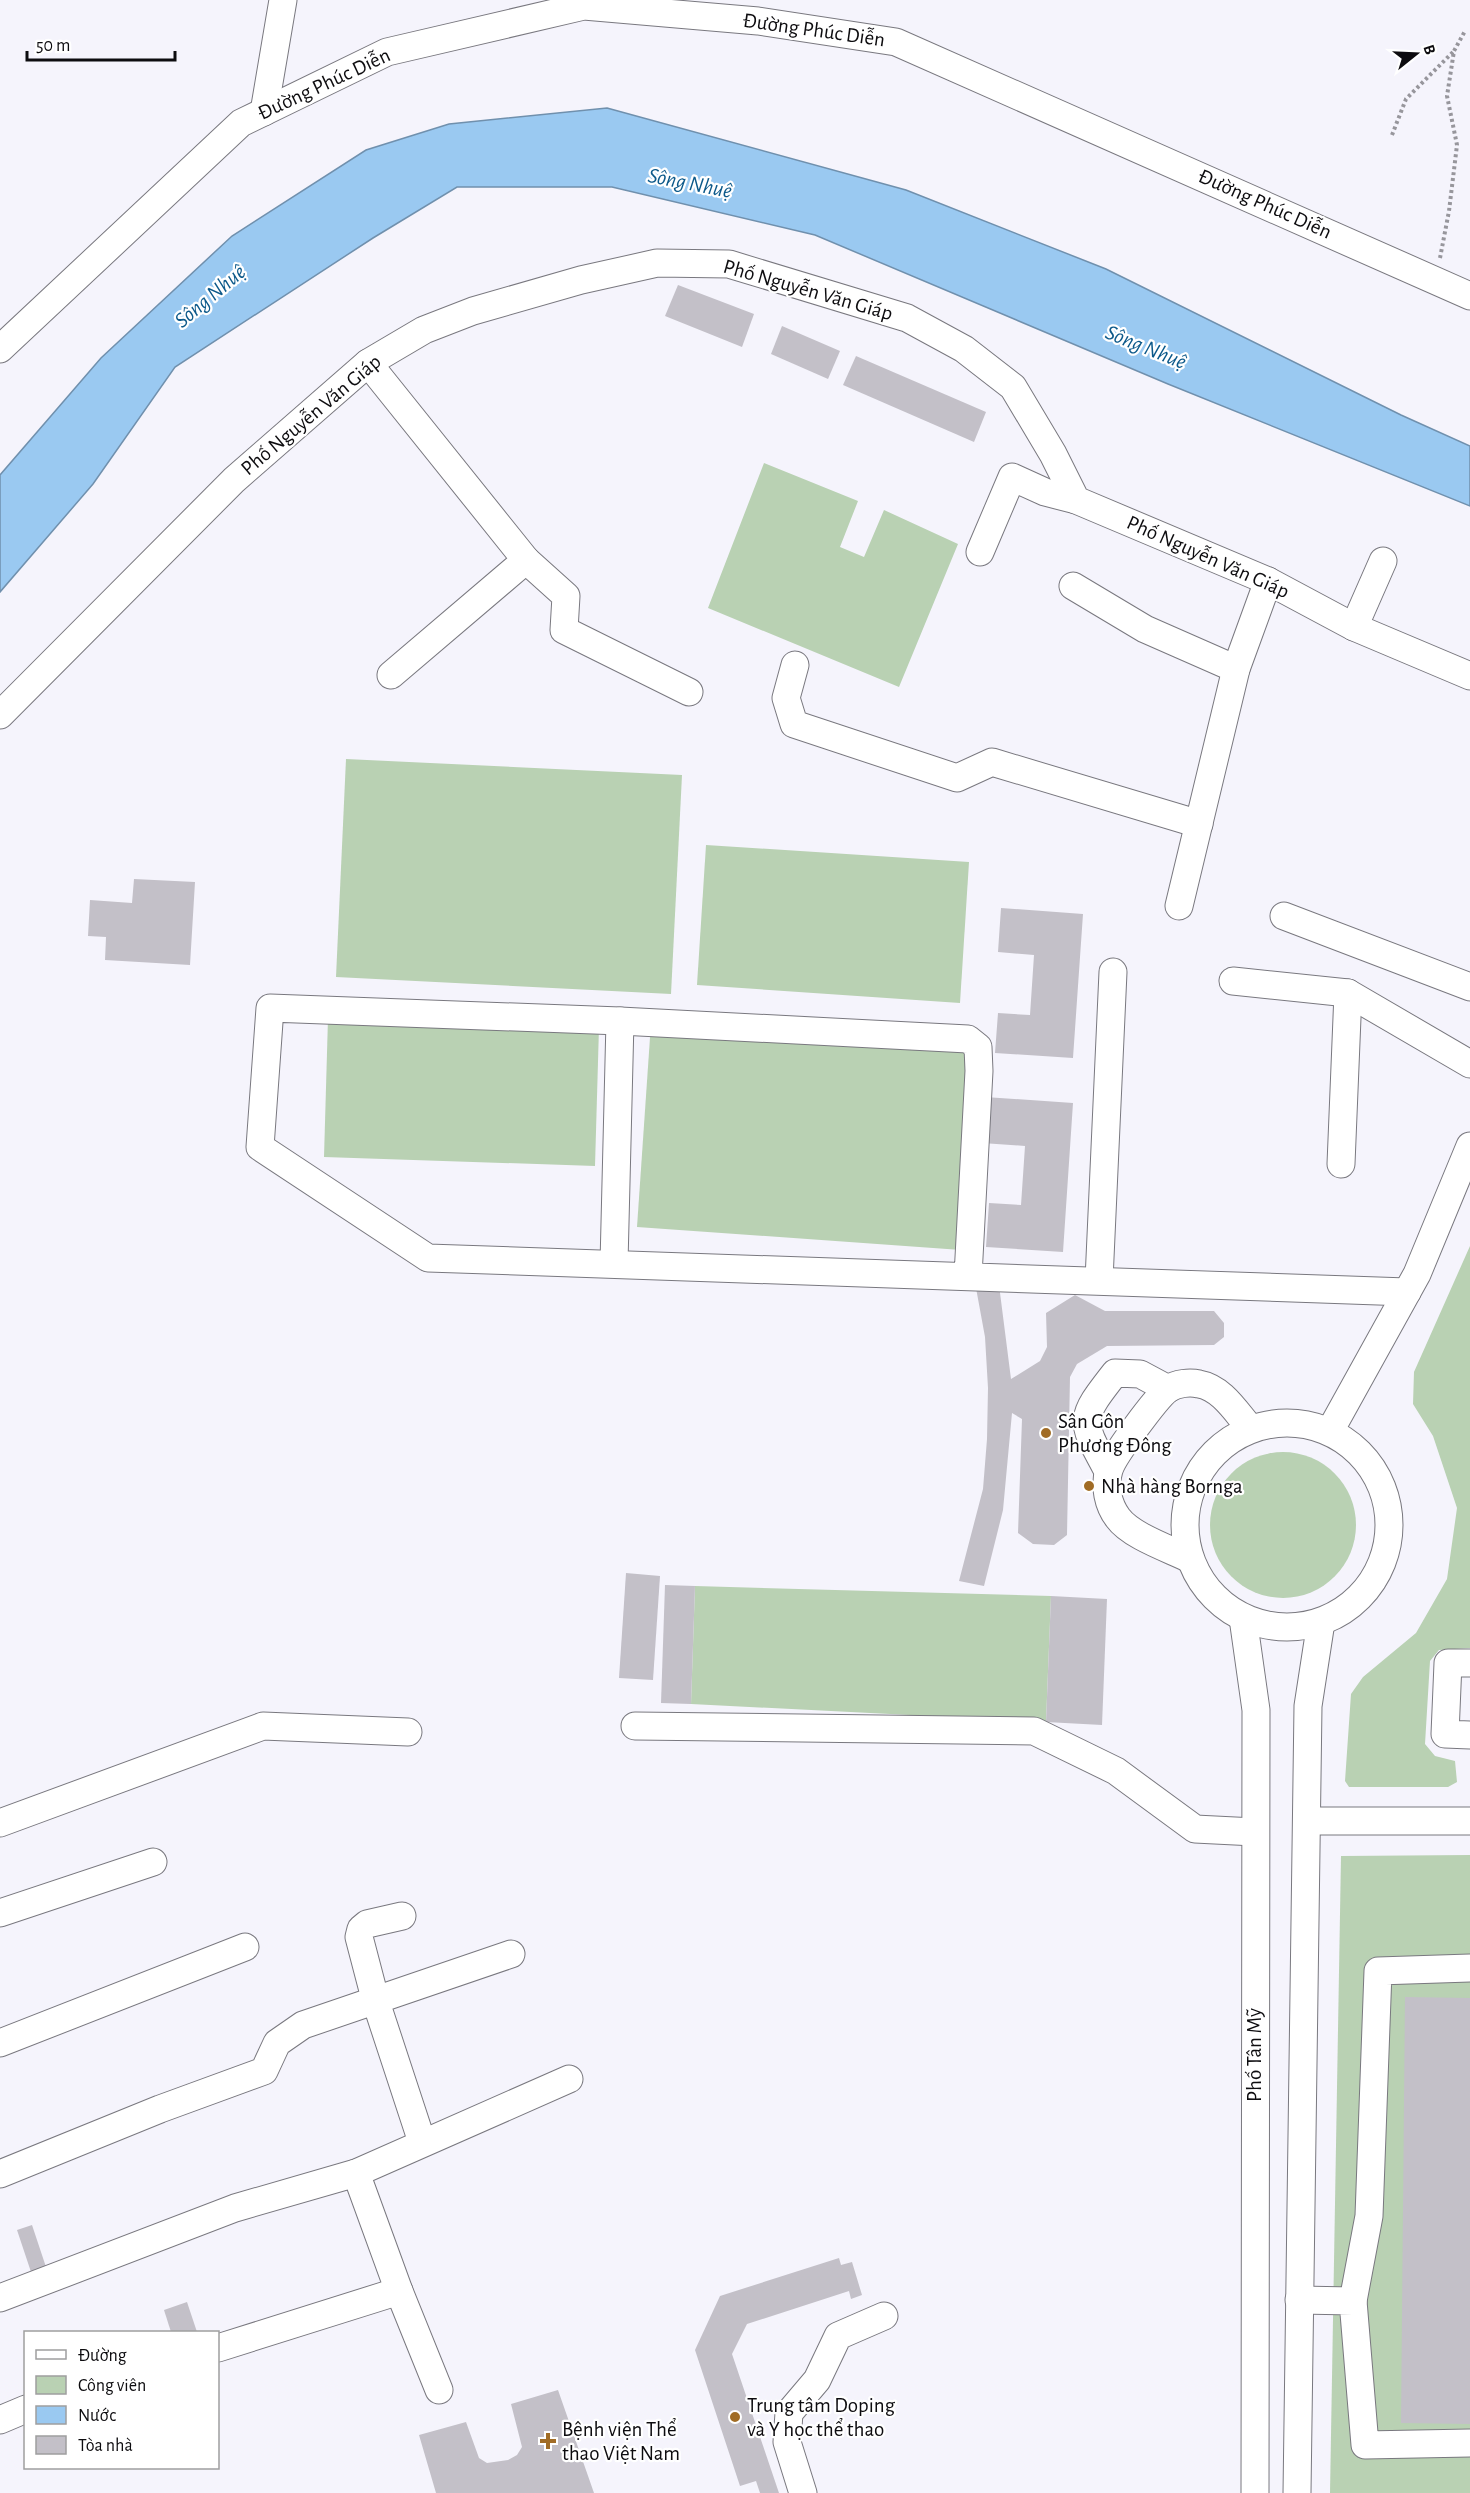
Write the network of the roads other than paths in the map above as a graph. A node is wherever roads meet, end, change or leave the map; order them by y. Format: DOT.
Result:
graph roads {
  1 [pos="283,0"];
  2 [pos="264,112"];
  3 [pos="1470,296"];
  4 [pos="0,349"];
  5 [pos="368,363"];
  6 [pos="1076,500"];
  7 [pos="980,552"];
  8 [pos="526,560"];
  9 [pos="1383,561"];
  10 [pos="1268,581"];
  11 [pos="1073,586"];
  12 [pos="1354,627"];
  13 [pos="795,665"];
  14 [pos="1236,669"];
  15 [pos="391,675"];
  16 [pos="1470,676"];
  17 [pos="689,692"];
  18 [pos="0,715"];
  19 [pos="1199,825"];
  20 [pos="1179,906"];
  21 [pos="1284,916"];
  22 [pos="1113,972"];
  23 [pos="1233,981"];
  24 [pos="1470,987"];
  25 [pos="1348,993"];
  26 [pos="620,1021"];
  27 [pos="1470,1064"];
  28 [pos="1470,1146"];
  29 [pos="1341,1164"];
  30 [pos="614,1263"];
  31 [pos="968,1276"];
  32 [pos="1099,1280"];
  33 [pos="1407,1292"];
  34 [pos="1168,1389"];
  35 [pos="1250,1428"];
  36 [pos="1330,1431"];
  37 [pos="1108,1471"];
  38 [pos="1190,1559"];
  39 [pos="1243,1618"];
  40 [pos="1321,1622"];
  41 [pos="1470,1664"];
  42 [pos="635,1726"];
  43 [pos="408,1732"];
  44 [pos="1470,1735"];
  45 [pos="1307,1821"];
  46 [pos="1470,1821"];
  47 [pos="0,1823"];
  48 [pos="1256,1832"];
  49 [pos="153,1862"];
  50 [pos="0,1913"];
  51 [pos="402,1916"];
  52 [pos="245,1947"];
  53 [pos="512,1954"];
  54 [pos="1470,1968"];
  55 [pos="376,2002"];
  56 [pos="0,2043"];
  57 [pos="569,2079"];
  58 [pos="422,2142"];
  59 [pos="356,2173"];
  60 [pos="0,2174"];
  61 [pos="399,2291"];
  62 [pos="0,2298"];
  63 [pos="1299,2300"];
  64 [pos="1353,2301"];
  65 [pos="884,2316"];
  66 [pos="219,2348"];
  67 [pos="439,2390"];
  68 [pos="24,2410"];
  69 [pos="0,2420"];
  70 [pos="1470,2443"];
  71 [pos="803,2493"];
  72 [pos="1255,2493"];
  73 [pos="1297,2493"];
  1 -- 2 [label="street"];
  2 -- 3 [label="street, Đường Phúc Diễn"];
  2 -- 4 [label="street, Đường Phúc Diễn"];
  5 -- 6 [label="street, Phố Nguyễn Văn Giáp"];
  5 -- 8 [label="street"];
  5 -- 18 [label="street, Phố Nguyễn Văn Giáp"];
  6 -- 7 [label="street"];
  6 -- 10 [label="street, Phố Nguyễn Văn Giáp"];
  8 -- 15 [label="street"];
  8 -- 17 [label="street"];
  9 -- 12 [label="street"];
  10 -- 12 [label="street, Phố Nguyễn Văn Giáp"];
  10 -- 14 [label="street"];
  11 -- 14 [label="street"];
  12 -- 16 [label="street, Phố Nguyễn Văn Giáp"];
  13 -- 19 [label="street"];
  14 -- 19 [label="street"];
  19 -- 20 [label="street"];
  21 -- 24 [label="street"];
  22 -- 32 [label="street"];
  23 -- 25 [label="street"];
  25 -- 27 [label="street"];
  25 -- 29 [label="street"];
  26 -- 30 [label="street"];
  26 -- 30 [label="street"];
  26 -- 31 [label="street"];
  28 -- 33 [label="street"];
  30 -- 31 [label="street"];
  31 -- 32 [label="street"];
  32 -- 33 [label="street"];
  33 -- 36 [label="street"];
  34 -- 35 [label="street"];
  34 -- 37 [label="street"];
  34 -- 37 [label="street"];
  35 -- 36 [label="street"];
  35 -- 38 [label="street"];
  36 -- 40 [label="street"];
  37 -- 38 [label="street"];
  38 -- 39 [label="street"];
  39 -- 40 [label="street"];
  39 -- 48 [label="street, Phố Tân Mỹ"];
  40 -- 45 [label="street"];
  41 -- 44 [label="street"];
  42 -- 48 [label="street"];
  43 -- 47 [label="street"];
  45 -- 46 [label="street"];
  45 -- 63 [label="street"];
  48 -- 72 [label="street, Phố Tân Mỹ"];
  49 -- 50 [label="street"];
  51 -- 55 [label="street"];
  52 -- 56 [label="street"];
  53 -- 55 [label="street"];
  54 -- 64 [label="street"];
  55 -- 58 [label="street"];
  55 -- 60 [label="street"];
  57 -- 58 [label="street"];
  58 -- 59 [label="street"];
  59 -- 61 [label="street"];
  59 -- 62 [label="street"];
  61 -- 66 [label="street"];
  61 -- 67 [label="street"];
  63 -- 64 [label="street"];
  63 -- 73 [label="street"];
  64 -- 70 [label="street"];
  65 -- 71 [label="street"];
  68 -- 69 [label="street"];
}
